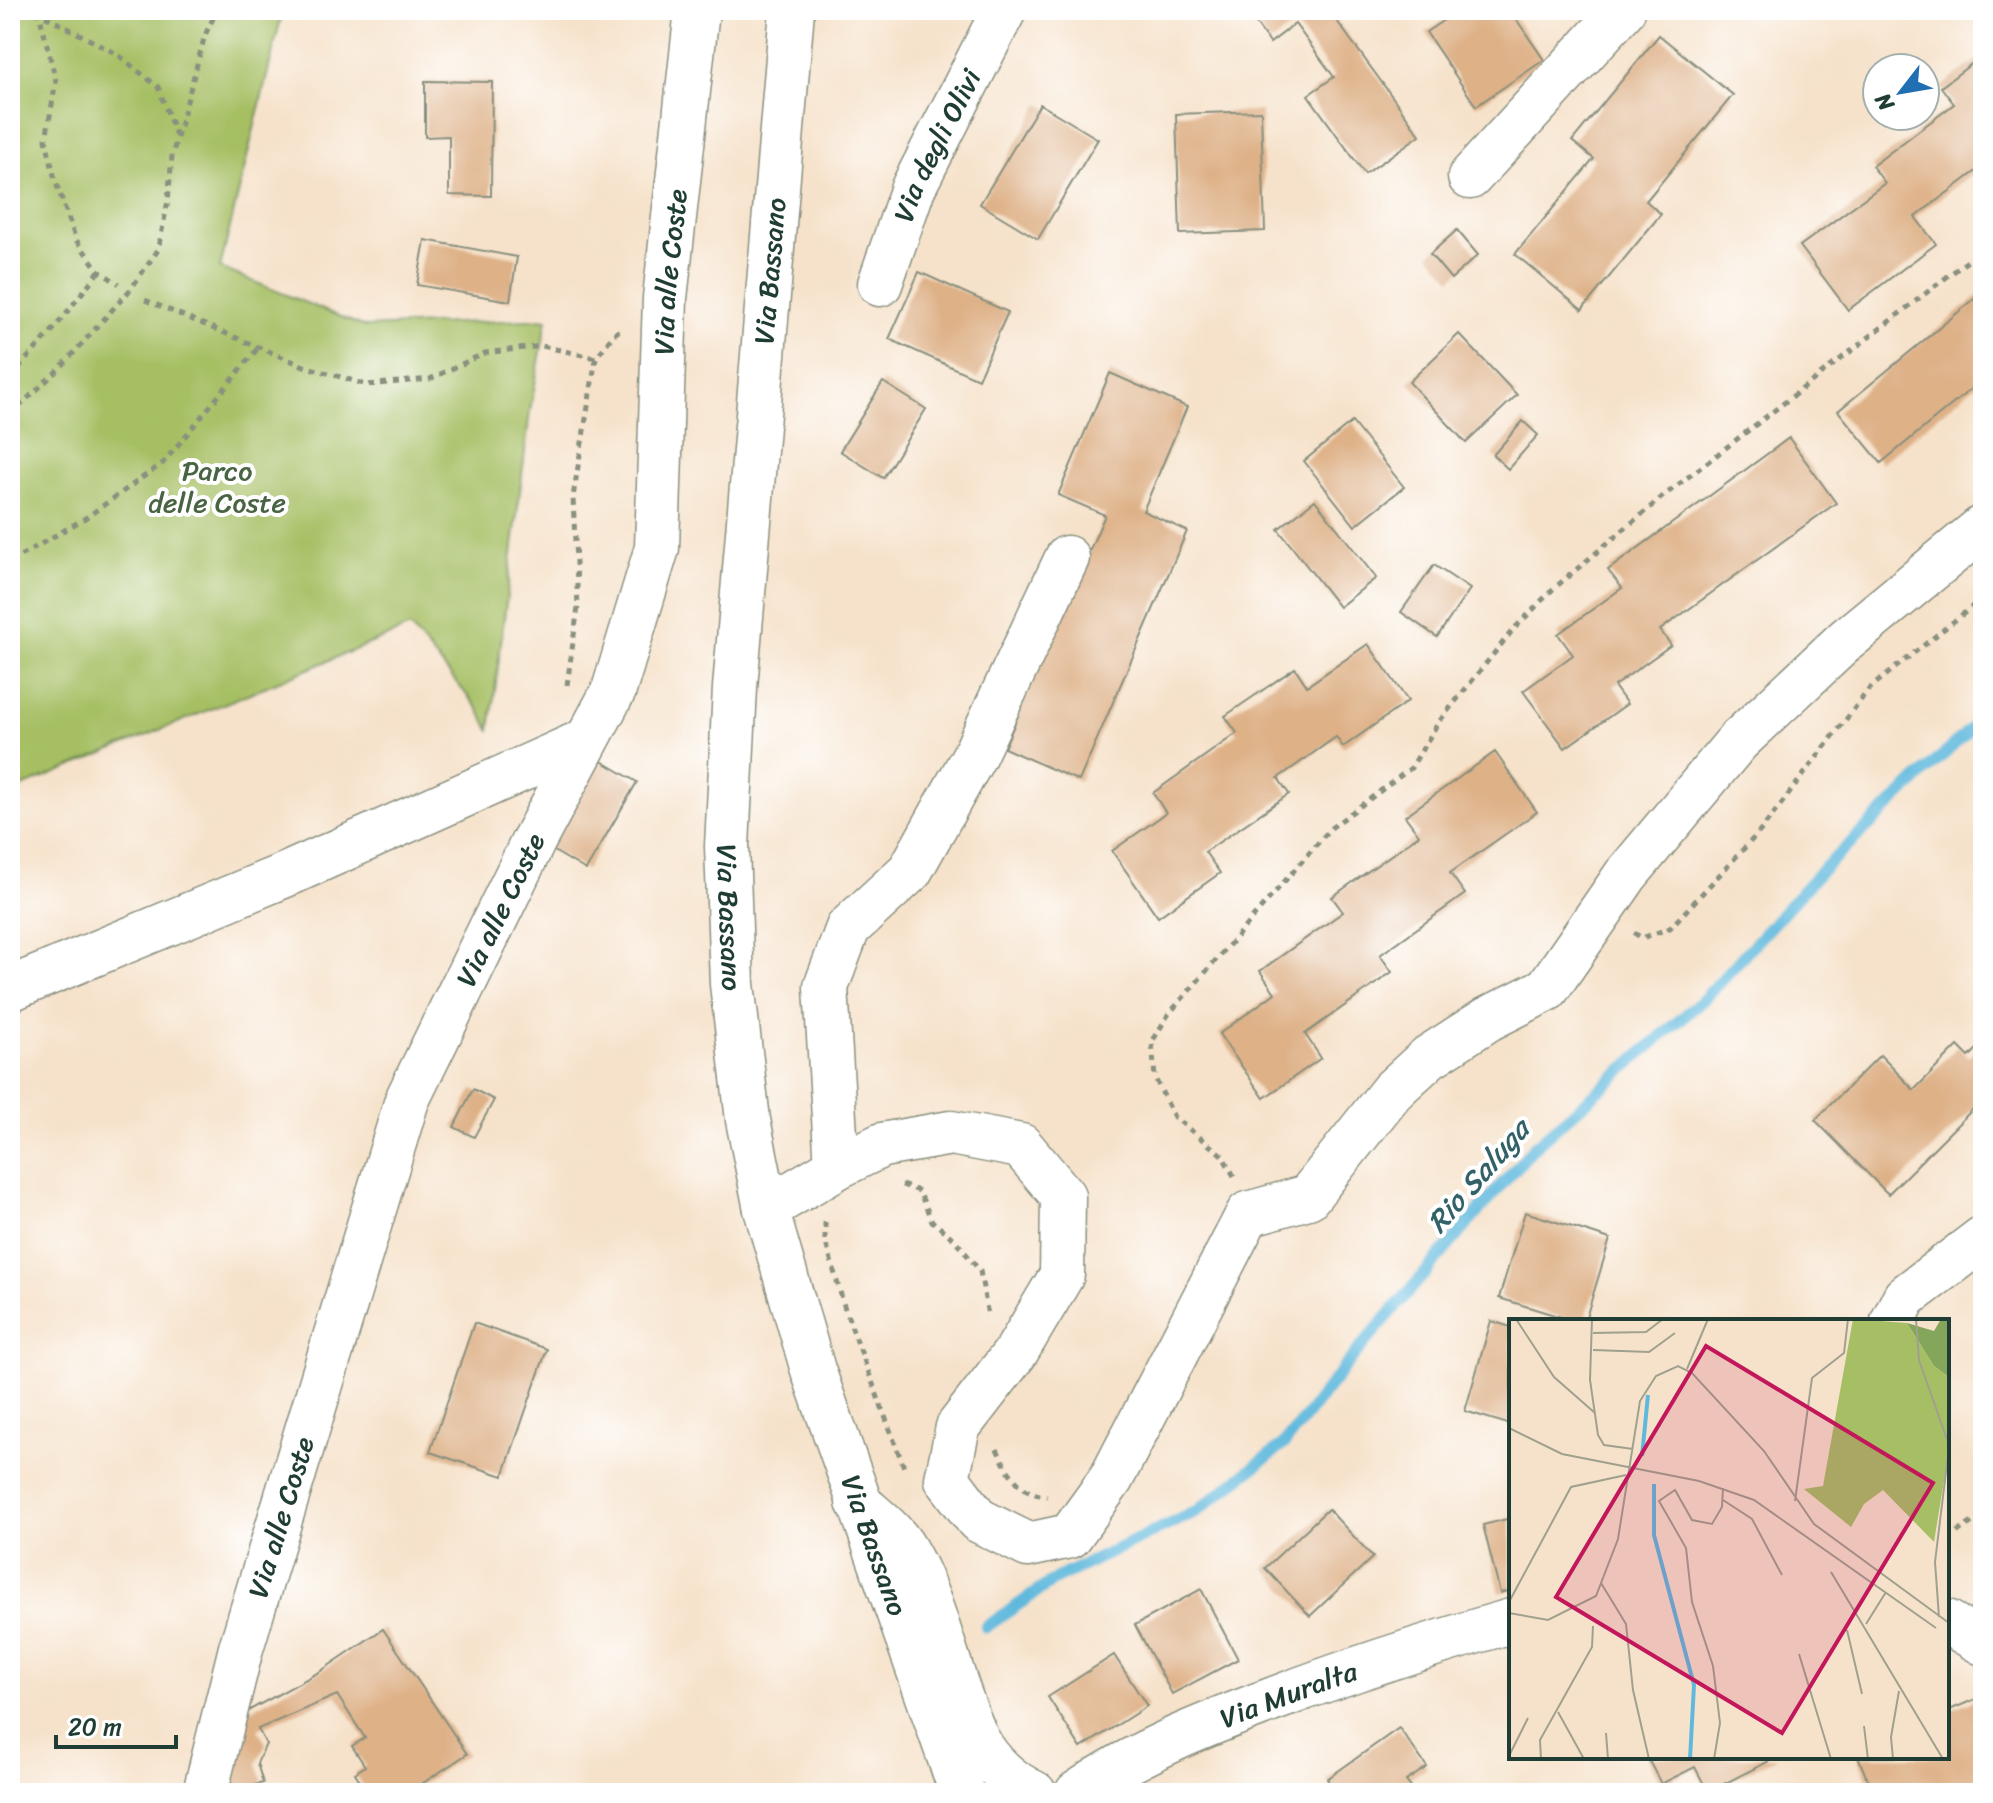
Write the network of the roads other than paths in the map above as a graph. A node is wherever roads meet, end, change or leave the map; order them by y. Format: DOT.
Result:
graph roads {
  1 [pos="697,10"];
  2 [pos="792,10"];
  3 [pos="1004,10"];
  4 [pos="1623,10"];
  5 [pos="1470,177"];
  6 [pos="880,284"];
  7 [pos="1983,527"];
  8 [pos="1067,558"];
  9 [pos="587,740"];
  10 [pos="10,989"];
  11 [pos="837,1167"];
  12 [pos="766,1209"];
  13 [pos="1983,1238"];
  14 [pos="1894,1319"];
  15 [pos="858,1502"];
  16 [pos="1509,1622"];
  17 [pos="1949,1623"];
  18 [pos="1983,1643"];
  19 [pos="1114,1767"];
  20 [pos="205,1793"];
  21 [pos="962,1793"];
  22 [pos="1034,1793"];
  23 [pos="1057,1793"];
  24 [pos="1077,1793"];
  1 -- 9 [label="street, Via alle Coste"];
  2 -- 12 [label="street, Via Bassano"];
  3 -- 6 [label="street, Via degli Olivi"];
  4 -- 5 [label="street"];
  7 -- 11 [label="street"];
  8 -- 11 [label="street"];
  9 -- 10 [label="street"];
  9 -- 20 [label="street, Via alle Coste"];
  11 -- 12 [label="street"];
  12 -- 15 [label="street, Via Bassano"];
  13 -- 14 [label="street"];
  15 -- 21 [label="street, Via Bassano"];
  15 -- 22 [label="street"];
  16 -- 19 [label="street, Via Muralta"];
  17 -- 18 [label="street"];
  19 -- 23 [label="street"];
  19 -- 24 [label="street, Via Muralta"];
}
